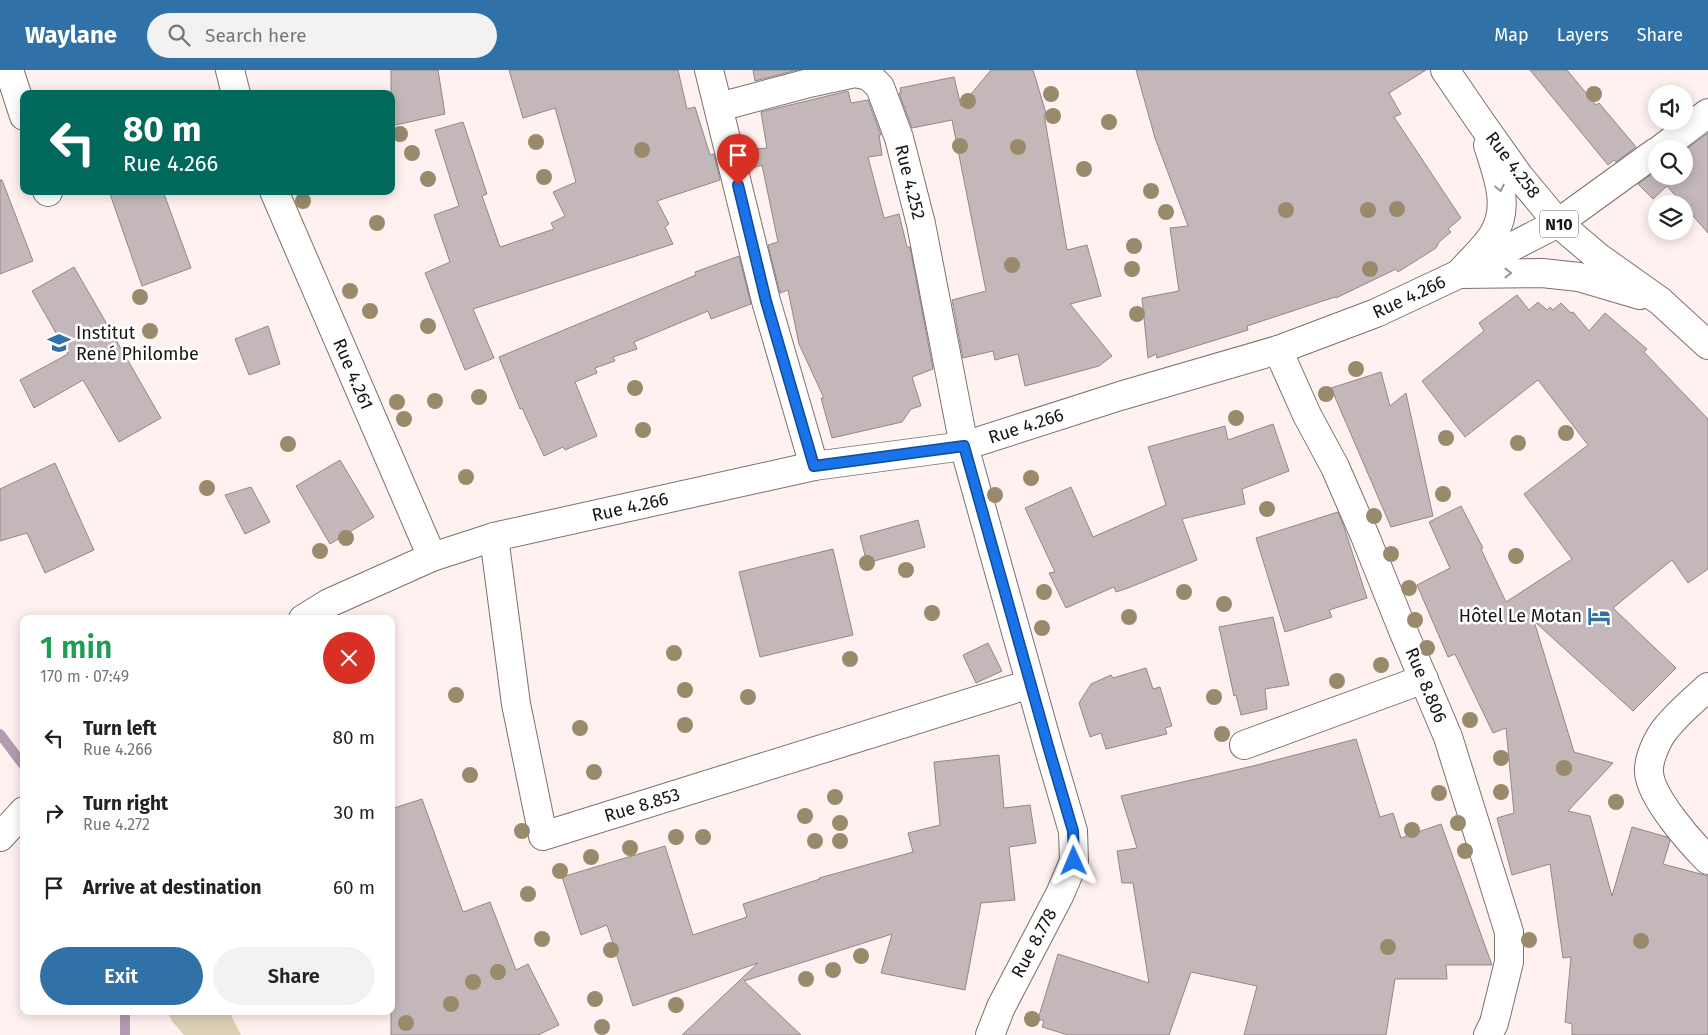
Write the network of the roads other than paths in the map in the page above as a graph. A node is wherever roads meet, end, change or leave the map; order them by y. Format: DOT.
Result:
graph roads {
  1 [pos="9,70"];
  2 [pos="230,70"];
  3 [pos="709,70"];
  4 [pos="1445,70"];
  5 [pos="235,90"];
  6 [pos="20,104"];
  7 [pos="719,107"];
  8 [pos="1708,113"];
  9 [pos="1482,124"];
  10 [pos="1673,140"];
  11 [pos="1648,158"];
  12 [pos="276,195"];
  13 [pos="1558,223"];
  14 [pos="1459,274"];
  15 [pos="1660,301"];
  16 [pos="1708,345"];
  17 [pos="1278,350"];
  18 [pos="964,446"];
  19 [pos="814,466"];
  20 [pos="494,537"];
  21 [pos="432,557"];
  22 [pos="310,615"];
  23 [pos="1424,679"];
  24 [pos="1030,684"];
  25 [pos="1708,687"];
  26 [pos="1244,745"];
  27 [pos="20,815"];
  28 [pos="0,837"];
  29 [pos="1708,860"];
  30 [pos="990,1035"];
  31 [pos="1488,1035"];
  1 -- 6 [label="main road"];
  2 -- 5 [label="main road"];
  3 -- 7 [label="main road"];
  4 -- 9 [label="main road, Rue 4.258 / N10"];
  7 -- 18 [label="main road, Rue 4.252"];
  7 -- 19 [label="main road"];
  8 -- 10 [label="main road"];
  9 -- 13 [label="main road, Rue 4.258 / N10"];
  9 -- 14 [label="main road, one-way"];
  11 -- 13 [label="main road, Rue 4.266"];
  12 -- 21 [label="main road, Rue 4.261"];
  13 -- 14 [label="main road, Rue 4.266"];
  13 -- 15 [label="main road, Rue 4.258 / N10"];
  14 -- 15 [label="main road, one-way"];
  14 -- 17 [label="main road, Rue 4.266"];
  15 -- 16 [label="main road, Rue 4.258 / N10"];
  17 -- 18 [label="main road, Rue 4.266"];
  17 -- 23 [label="main road, Rue 8.806"];
  18 -- 19 [label="main road, Rue 4.266"];
  18 -- 24 [label="main road, Rue 8.778"];
  19 -- 20 [label="main road, Rue 4.266"];
  20 -- 21 [label="main road, Rue 4.266"];
  20 -- 24 [label="main road, Rue 8.853"];
  21 -- 22 [label="main road, Rue 4.266"];
  23 -- 26 [label="main road"];
  23 -- 31 [label="main road, Rue 8.806"];
  24 -- 30 [label="main road, Rue 8.778"];
  25 -- 29 [label="main road"];
  27 -- 28 [label="main road"];
}
